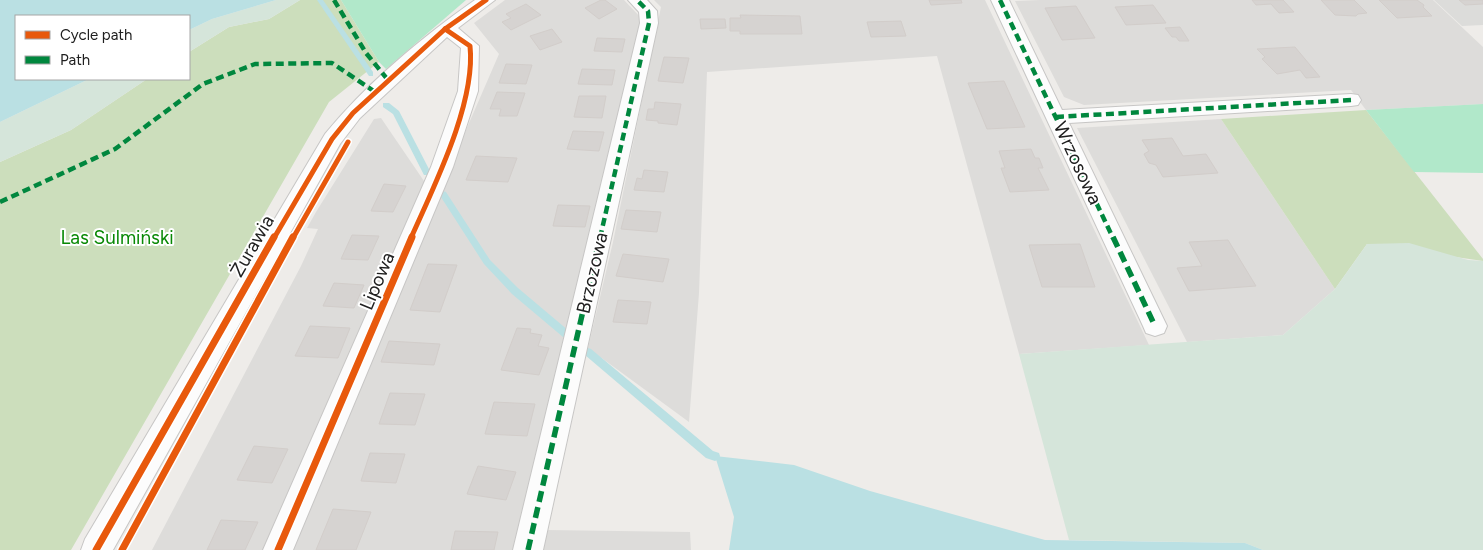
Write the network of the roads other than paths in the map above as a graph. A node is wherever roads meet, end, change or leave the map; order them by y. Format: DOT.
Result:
graph roads {
  1 [pos="486,0"];
  2 [pos="637,0"];
  3 [pos="1000,0"];
  4 [pos="445,30"];
  5 [pos="1350,100"];
  6 [pos="1056,117"];
  7 [pos="1155,326"];
  8 [pos="96,550"];
  9 [pos="278,550"];
  10 [pos="528,550"];
  1 -- 4 [label="street, Żurawia"];
  2 -- 10 [label="street, Brzozowa"];
  3 -- 6 [label="street, Wrzosowa"];
  4 -- 8 [label="street, Żurawia"];
  4 -- 9 [label="street, Lipowa"];
  5 -- 6 [label="street"];
  6 -- 7 [label="street, Wrzosowa"];
}
